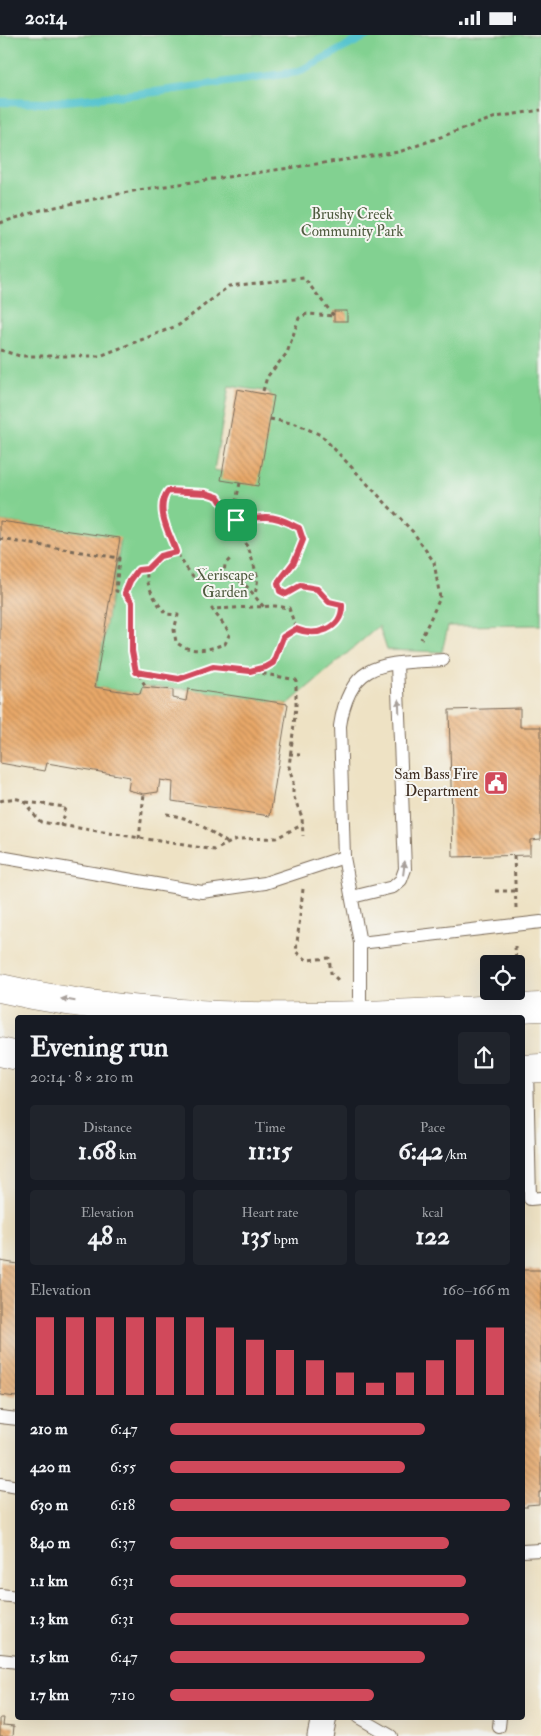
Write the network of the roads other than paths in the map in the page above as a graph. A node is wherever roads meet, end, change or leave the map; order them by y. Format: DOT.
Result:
graph roads {
  1 [pos="443,660"];
  2 [pos="398,664"];
  3 [pos="0,857"];
  4 [pos="344,857"];
  5 [pos="352,897"];
  6 [pos="541,922"];
  7 [pos="360,943"];
  8 [pos="0,988"];
  9 [pos="541,1007"];
  10 [pos="205,1015"];
  11 [pos="360,1015"];
  12 [pos="396,1015"];
  13 [pos="0,1052"];
  14 [pos="15,1055"];
  15 [pos="530,1069"];
  16 [pos="531,1199"];
  17 [pos="0,1417"];
  18 [pos="15,1419"];
  19 [pos="0,1484"];
  20 [pos="15,1486"];
  21 [pos="541,1550"];
  22 [pos="525,1551"];
  23 [pos="0,1595"];
  24 [pos="15,1597"];
  25 [pos="0,1660"];
  26 [pos="15,1662"];
  27 [pos="323,1720"];
  28 [pos="363,1720"];
  29 [pos="320,1736"];
  30 [pos="391,1736"];
  1 -- 2 [label="lane"];
  2 -- 4 [label="lane"];
  5 -- 2 [label="lane, one-way"];
  3 -- 4 [label="lane"];
  4 -- 5 [label="lane"];
  5 -- 7 [label="lane"];
  6 -- 7 [label="lane"];
  7 -- 11 [label="lane"];
  10 -- 8 [label="street, one-way"];
  9 -- 12 [label="street"];
  13 -- 14 [label="street"];
  15 -- 16 [label="lane"];
  17 -- 18 [label="lane"];
  19 -- 20 [label="lane"];
  21 -- 22 [label="lane"];
  23 -- 24 [label="lane"];
  25 -- 26 [label="lane"];
  27 -- 29 [label="street"];
  28 -- 30 [label="lane"];
}
